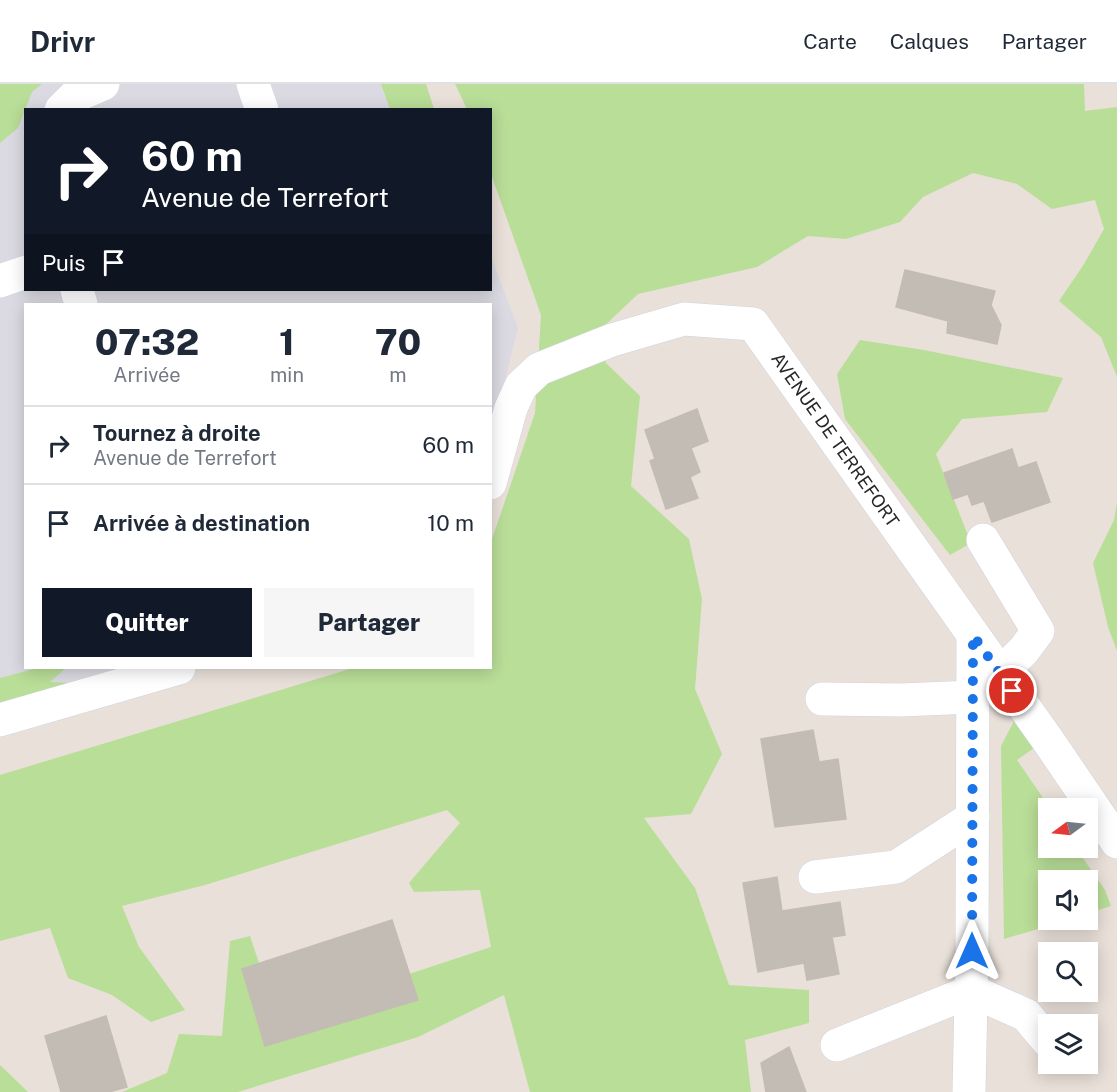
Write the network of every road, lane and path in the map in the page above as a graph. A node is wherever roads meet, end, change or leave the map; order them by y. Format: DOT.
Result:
graph roads {
  1 [pos="103,84"];
  2 [pos="253,84"];
  3 [pos="63,108"];
  4 [pos="261,108"];
  5 [pos="24,273"];
  6 [pos="0,281"];
  7 [pos="492,476"];
  8 [pos="983,540"];
  9 [pos="973,635"];
  10 [pos="176,669"];
  11 [pos="1000,675"];
  12 [pos="972,698"];
  13 [pos="822,699"];
  14 [pos="0,720"];
  15 [pos="973,818"];
  16 [pos="1117,842"];
  17 [pos="815,877"];
  18 [pos="972,991"];
  19 [pos="1038,1029"];
  20 [pos="837,1045"];
  21 [pos="969,1092"];
  1 -- 3 [label="street"];
  2 -- 4 [label="street"];
  5 -- 6 [label="street"];
  7 -- 9 [label="street, AVENUE DE TERREFORT"];
  8 -- 11 [label="street"];
  9 -- 11 [label="street, AVENUE DE TERREFORT"];
  9 -- 12 [label="street"];
  10 -- 14 [label="street"];
  11 -- 16 [label="street, AVENUE DE TERREFORT"];
  12 -- 13 [label="street"];
  12 -- 15 [label="street"];
  15 -- 17 [label="street"];
  15 -- 18 [label="street"];
  18 -- 19 [label="street"];
  18 -- 20 [label="street"];
  18 -- 21 [label="street"];
}
